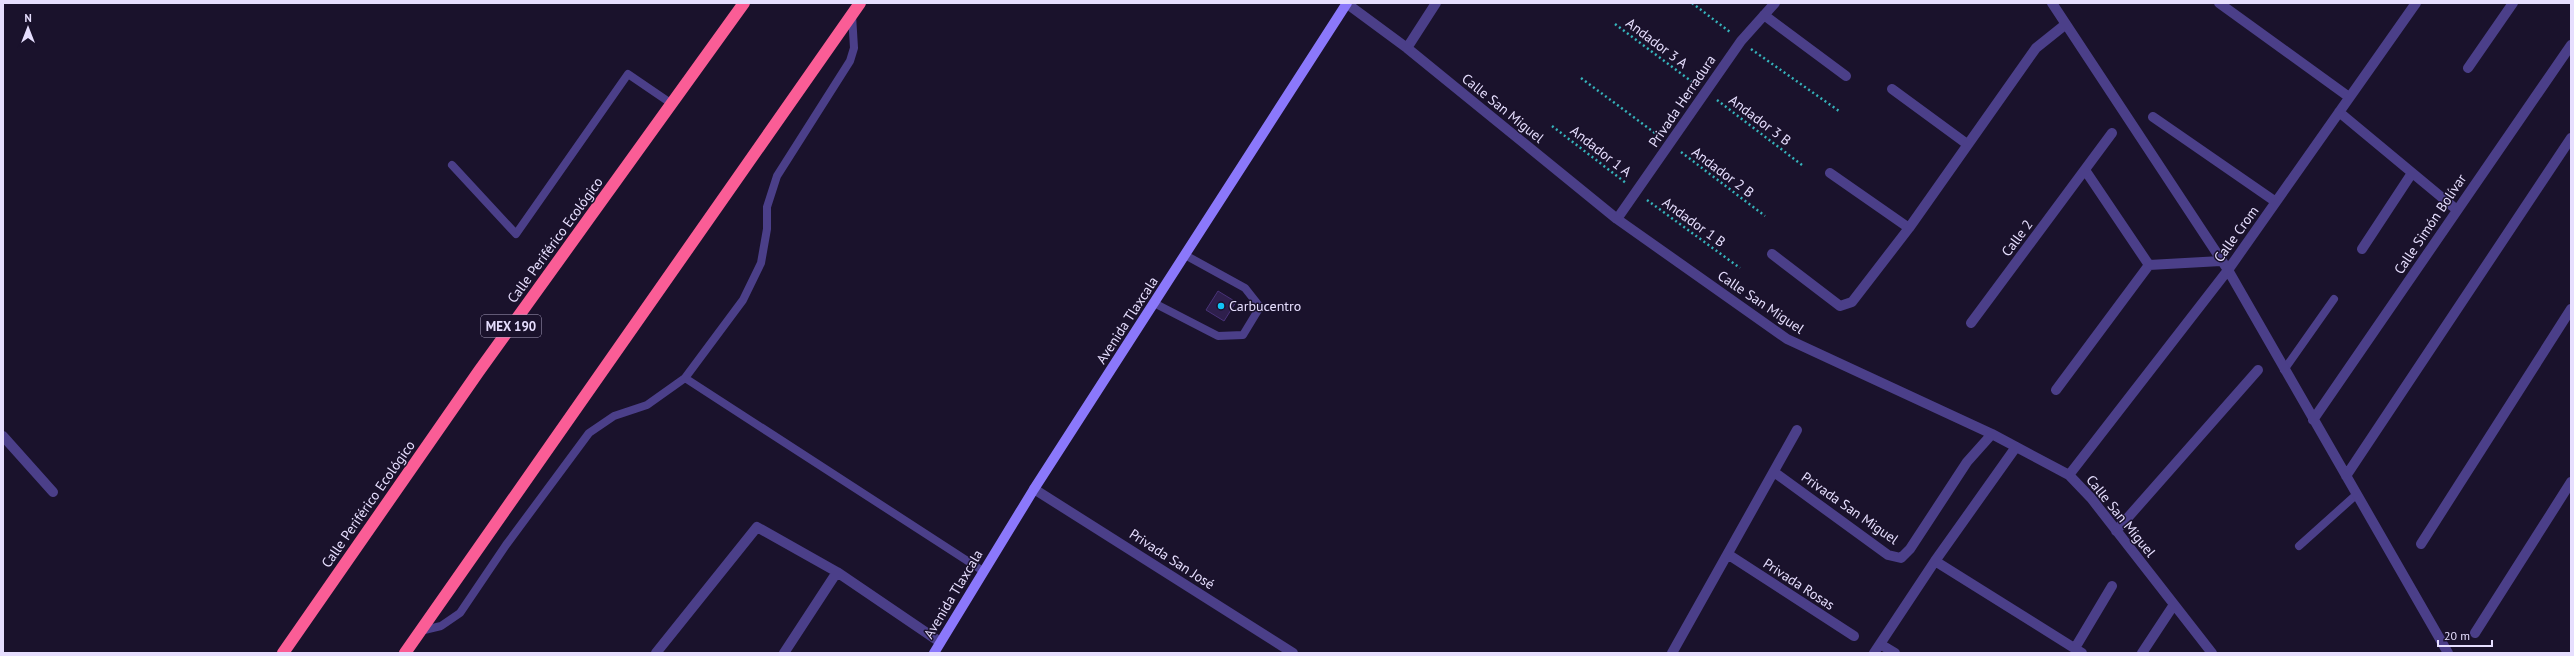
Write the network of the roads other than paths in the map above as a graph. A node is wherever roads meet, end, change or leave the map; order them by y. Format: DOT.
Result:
graph roads {
  1 [pos="744,3"];
  2 [pos="860,3"];
  3 [pos="1347,3"];
  4 [pos="1436,3"];
  5 [pos="2052,3"];
  6 [pos="2219,3"];
  7 [pos="2416,3"];
  8 [pos="2513,3"];
  9 [pos="1773,4"];
  10 [pos="1764,14"];
  11 [pos="852,15"];
  12 [pos="2066,24"];
  13 [pos="2571,45"];
  14 [pos="1407,48"];
  15 [pos="2468,68"];
  16 [pos="1846,76"];
  17 [pos="1892,89"];
  18 [pos="2349,97"];
  19 [pos="672,104"];
  20 [pos="2339,112"];
  21 [pos="2153,117"];
  22 [pos="2112,133"];
  23 [pos="2571,138"];
  24 [pos="1967,144"];
  25 [pos="452,165"];
  26 [pos="2085,170"];
  27 [pos="1830,173"];
  28 [pos="2412,173"];
  29 [pos="2276,202"];
  30 [pos="2457,210"];
  31 [pos="1618,219"];
  32 [pos="1909,228"];
  33 [pos="2362,248"];
  34 [pos="1772,254"];
  35 [pos="1185,255"];
  36 [pos="2221,261"];
  37 [pos="2149,265"];
  38 [pos="2228,270"];
  39 [pos="2334,299"];
  40 [pos="1154,303"];
  41 [pos="2571,309"];
  42 [pos="1971,323"];
  43 [pos="2258,370"];
  44 [pos="2284,370"];
  45 [pos="685,378"];
  46 [pos="2056,390"];
  47 [pos="2313,420"];
  48 [pos="1797,430"];
  49 [pos="1992,434"];
  50 [pos="3,436"];
  51 [pos="2016,447"];
  52 [pos="1774,472"];
  53 [pos="2069,475"];
  54 [pos="2346,476"];
  55 [pos="2571,482"];
  56 [pos="1034,490"];
  57 [pos="53,492"];
  58 [pos="2357,494"];
  59 [pos="2116,531"];
  60 [pos="2422,544"];
  61 [pos="2299,546"];
  62 [pos="1729,555"];
  63 [pos="1935,561"];
  64 [pos="983,571"];
  65 [pos="837,572"];
  66 [pos="2112,586"];
  67 [pos="2173,606"];
  68 [pos="420,631"];
  69 [pos="2475,633"];
  70 [pos="1854,636"];
  71 [pos="940,642"];
  72 [pos="1880,644"];
  73 [pos="2079,651"];
  74 [pos="283,653"];
  75 [pos="405,653"];
  76 [pos="656,653"];
  77 [pos="784,653"];
  78 [pos="934,653"];
  79 [pos="1293,653"];
  80 [pos="1672,653"];
  81 [pos="1874,653"];
  82 [pos="1895,653"];
  83 [pos="2142,653"];
  84 [pos="2212,653"];
  85 [pos="2448,653"];
  1 -- 19 [label="highway, Calle Periférico Ecológico / MEX 190"];
  2 -- 11 [label="highway"];
  3 -- 14 [label="street, Calle San Miguel"];
  3 -- 35 [label="street, Avenida Tlaxcala"];
  4 -- 14 [label="street"];
  5 -- 12 [label="street"];
  6 -- 18 [label="street"];
  7 -- 18 [label="street, Calle Crom"];
  8 -- 15 [label="street"];
  9 -- 10 [label="street, Privada Herradura"];
  10 -- 16 [label="street"];
  10 -- 31 [label="street, Privada Herradura"];
  11 -- 45 [label="lane"];
  11 -- 68 [label="highway"];
  12 -- 24 [label="street"];
  12 -- 36 [label="street"];
  13 -- 30 [label="street, Calle Simón Bolívar"];
  14 -- 31 [label="street, Calle San Miguel"];
  17 -- 24 [label="street"];
  18 -- 20 [label="street, Calle Crom"];
  19 -- 25 [label="lane"];
  19 -- 74 [label="highway, Calle Periférico Ecológico / MEX 190"];
  20 -- 28 [label="street"];
  20 -- 29 [label="street, Calle Crom"];
  21 -- 29 [label="street"];
  22 -- 26 [label="street, Calle 2"];
  23 -- 54 [label="street"];
  24 -- 32 [label="street"];
  26 -- 37 [label="street"];
  26 -- 42 [label="street, Calle 2"];
  27 -- 32 [label="street"];
  28 -- 30 [label="street"];
  28 -- 33 [label="street"];
  29 -- 38 [label="street, Calle Crom"];
  30 -- 47 [label="street, Calle Simón Bolívar"];
  31 -- 49 [label="street, Calle San Miguel"];
  32 -- 34 [label="street"];
  35 -- 40 [label="street, Avenida Tlaxcala"];
  35 -- 40 [label="lane"];
  36 -- 37 [label="street"];
  36 -- 38 [label="street"];
  37 -- 46 [label="street"];
  38 -- 44 [label="street"];
  38 -- 53 [label="street, Calle Crom"];
  39 -- 44 [label="lane"];
  40 -- 56 [label="street, Avenida Tlaxcala"];
  41 -- 60 [label="street"];
  43 -- 59 [label="street"];
  44 -- 47 [label="street"];
  45 -- 64 [label="lane"];
  45 -- 68 [label="lane"];
  47 -- 54 [label="street"];
  48 -- 52 [label="street"];
  49 -- 51 [label="street, Calle San Miguel"];
  49 -- 52 [label="street, Privada San Miguel"];
  50 -- 57 [label="street"];
  51 -- 53 [label="street, Calle San Miguel"];
  51 -- 63 [label="street"];
  52 -- 62 [label="street"];
  53 -- 59 [label="street, Calle San Miguel"];
  54 -- 58 [label="street"];
  55 -- 69 [label="street"];
  56 -- 64 [label="street, Avenida Tlaxcala"];
  56 -- 79 [label="street, Privada San José"];
  58 -- 61 [label="lane"];
  58 -- 85 [label="street"];
  59 -- 67 [label="street, Calle San Miguel"];
  62 -- 70 [label="street, Privada Rosas"];
  62 -- 80 [label="street"];
  63 -- 72 [label="street"];
  63 -- 73 [label="street"];
  64 -- 71 [label="street, Avenida Tlaxcala"];
  65 -- 71 [label="street"];
  65 -- 76 [label="street"];
  65 -- 77 [label="street"];
  66 -- 73 [label="street"];
  67 -- 83 [label="street"];
  67 -- 84 [label="street, Calle San Miguel"];
  68 -- 75 [label="highway"];
  71 -- 78 [label="street, Avenida Tlaxcala"];
  72 -- 81 [label="street"];
  72 -- 82 [label="street"];
}
